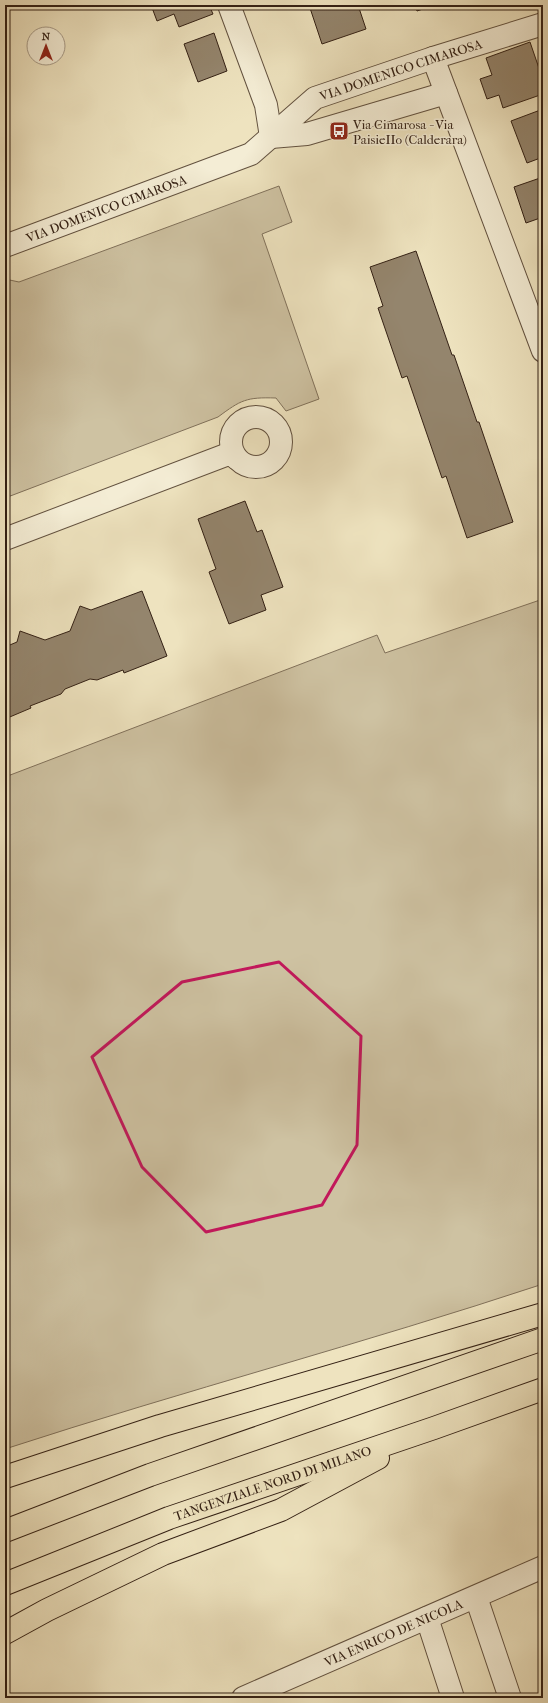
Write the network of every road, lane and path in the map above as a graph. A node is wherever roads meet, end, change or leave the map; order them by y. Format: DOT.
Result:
graph roads {
  1 [pos="229,5"];
  2 [pos="543,24"];
  3 [pos="433,58"];
  4 [pos="446,93"];
  5 [pos="271,137"];
  6 [pos="5,246"];
  7 [pos="543,351"];
  8 [pos="236,458"];
  9 [pos="5,539"];
  10 [pos="543,1314"];
  11 [pos="543,1339"];
  12 [pos="543,1389"];
  13 [pos="434,1428"];
  14 [pos="5,1477"];
  15 [pos="5,1531"];
  16 [pos="543,1567"];
  17 [pos="5,1584"];
  18 [pos="476,1597"];
  19 [pos="426,1618"];
  20 [pos="5,1633"];
  21 [pos="243,1698"];
  22 [pos="453,1698"];
  23 [pos="510,1698"];
  1 -- 5 [label="street"];
  2 -- 3 [label="street, VIA DOMENICO CIMAROSA"];
  3 -- 4 [label="street"];
  3 -- 5 [label="street, VIA DOMENICO CIMAROSA"];
  4 -- 5 [label="street"];
  4 -- 7 [label="street"];
  5 -- 6 [label="street, VIA DOMENICO CIMAROSA"];
  8 -- 9 [label="street"];
  10 -- 14 [label="highway"];
  11 -- 15 [label="highway"];
  12 -- 13 [label="highway, TANGENZIALE NORD DI MILANO"];
  13 -- 17 [label="highway, TANGENZIALE NORD DI MILANO"];
  13 -- 20 [label="highway"];
  16 -- 18 [label="street, VIA ENRICO DE NICOLA"];
  18 -- 19 [label="street, VIA ENRICO DE NICOLA"];
  18 -- 23 [label="street"];
  19 -- 21 [label="street, VIA ENRICO DE NICOLA"];
  19 -- 22 [label="street"];
}
